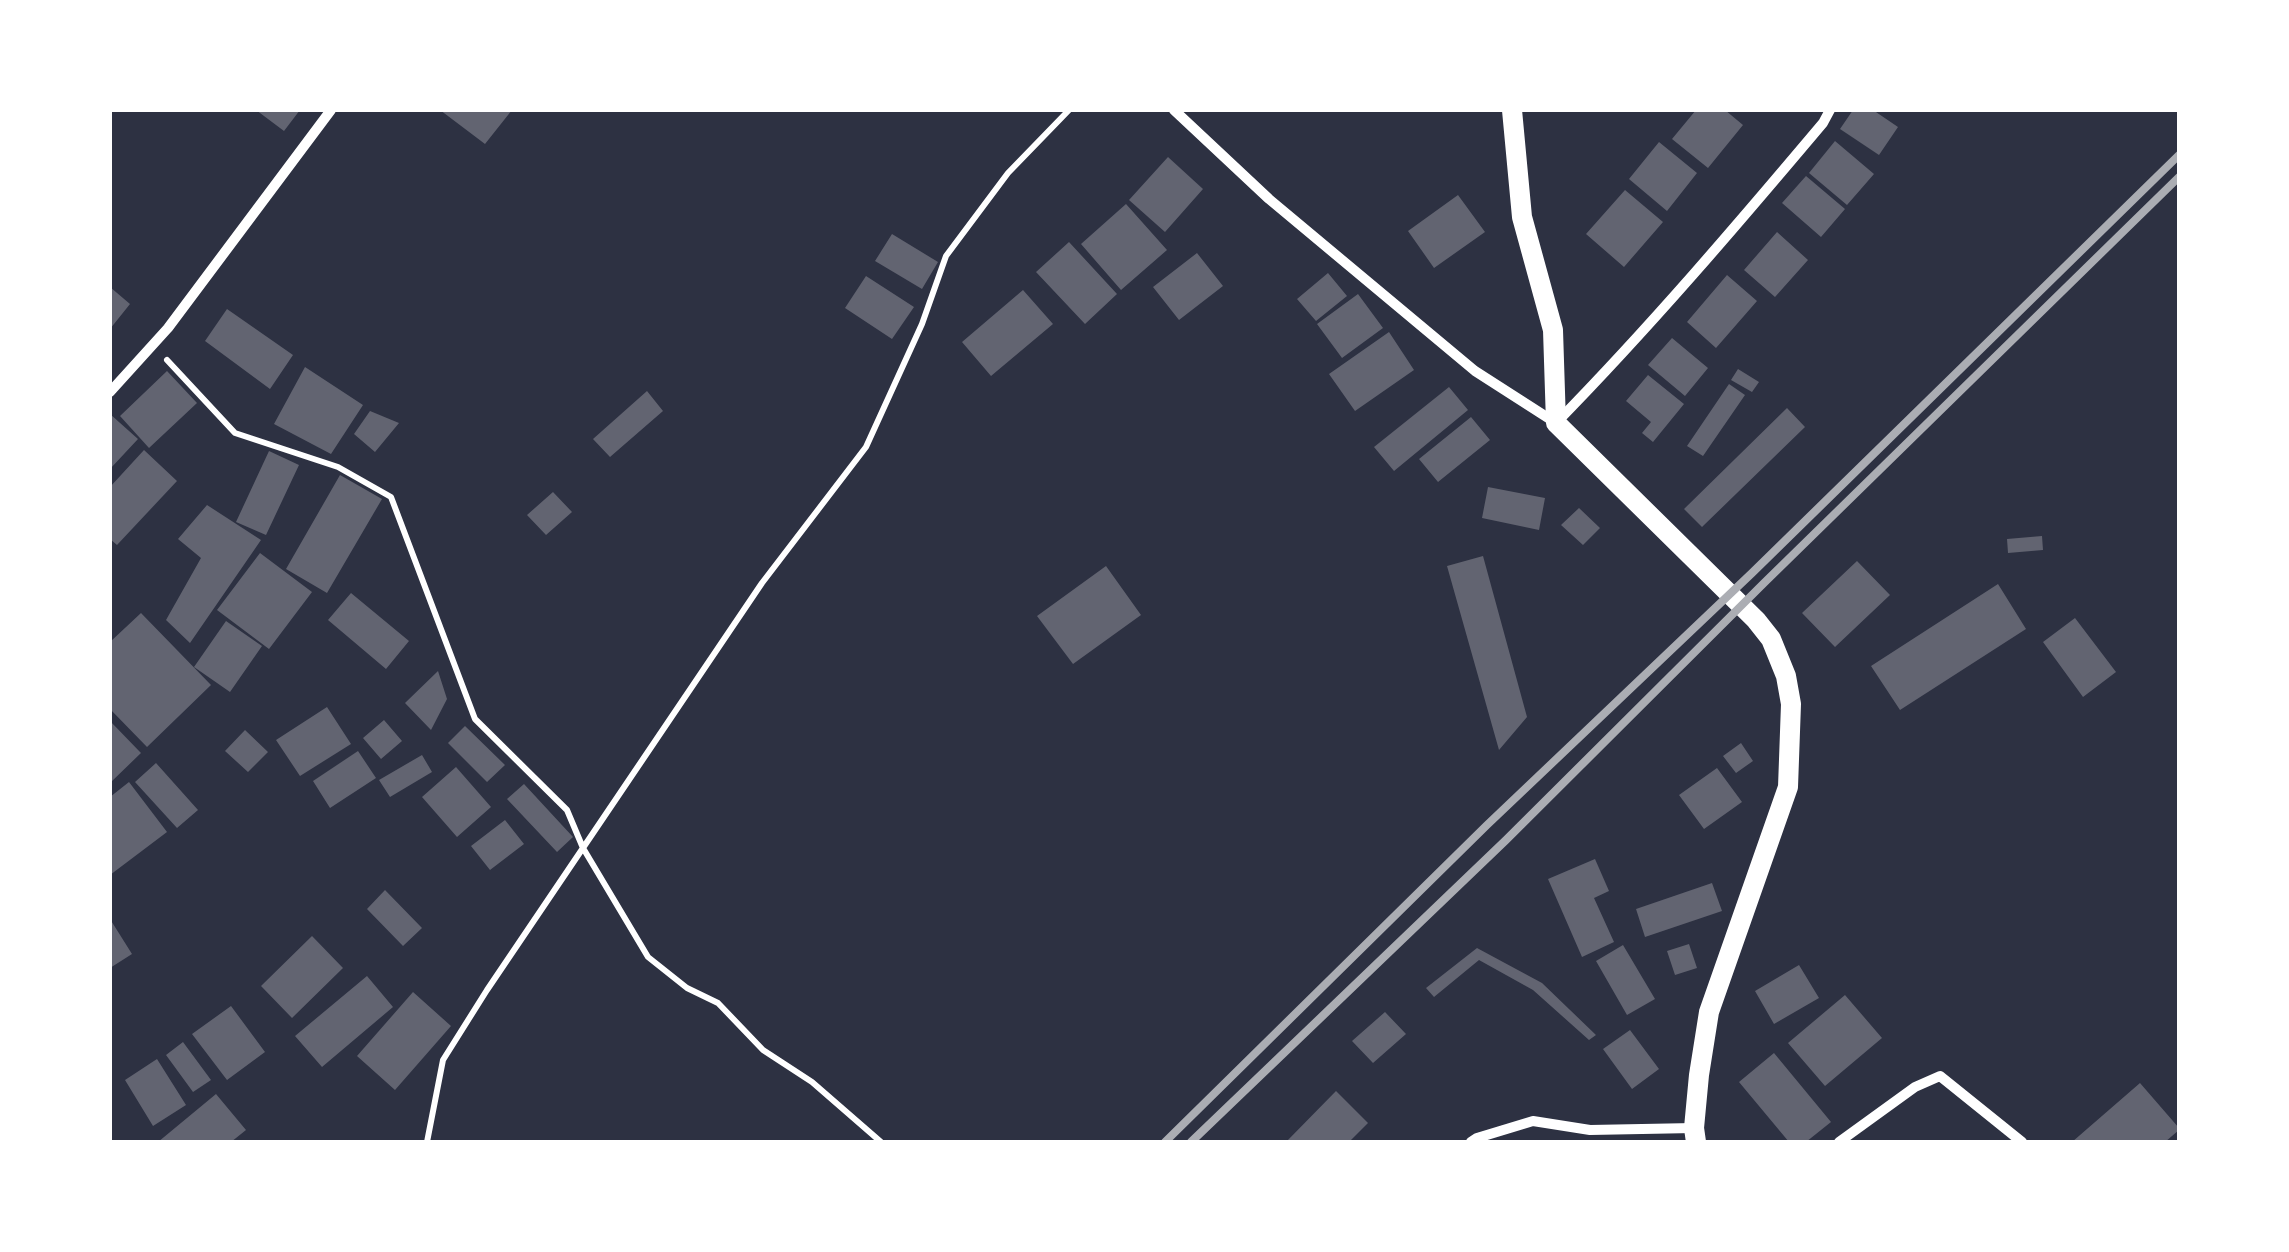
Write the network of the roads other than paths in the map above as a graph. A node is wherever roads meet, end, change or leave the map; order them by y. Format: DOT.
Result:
graph roads {
  1 [pos="331,110"];
  2 [pos="1174,110"];
  3 [pos="1512,110"];
  4 [pos="1830,110"];
  5 [pos="110,392"];
  6 [pos="1556,422"];
  7 [pos="1695,1135"];
  8 [pos="1471,1142"];
  9 [pos="1839,1142"];
  10 [pos="2022,1142"];
  1 -- 5 [label="street"];
  2 -- 6 [label="street"];
  3 -- 6 [label="main road"];
  4 -- 6 [label="street"];
  6 -- 7 [label="main road"];
  7 -- 8 [label="street"];
  9 -- 10 [label="street"];
}
